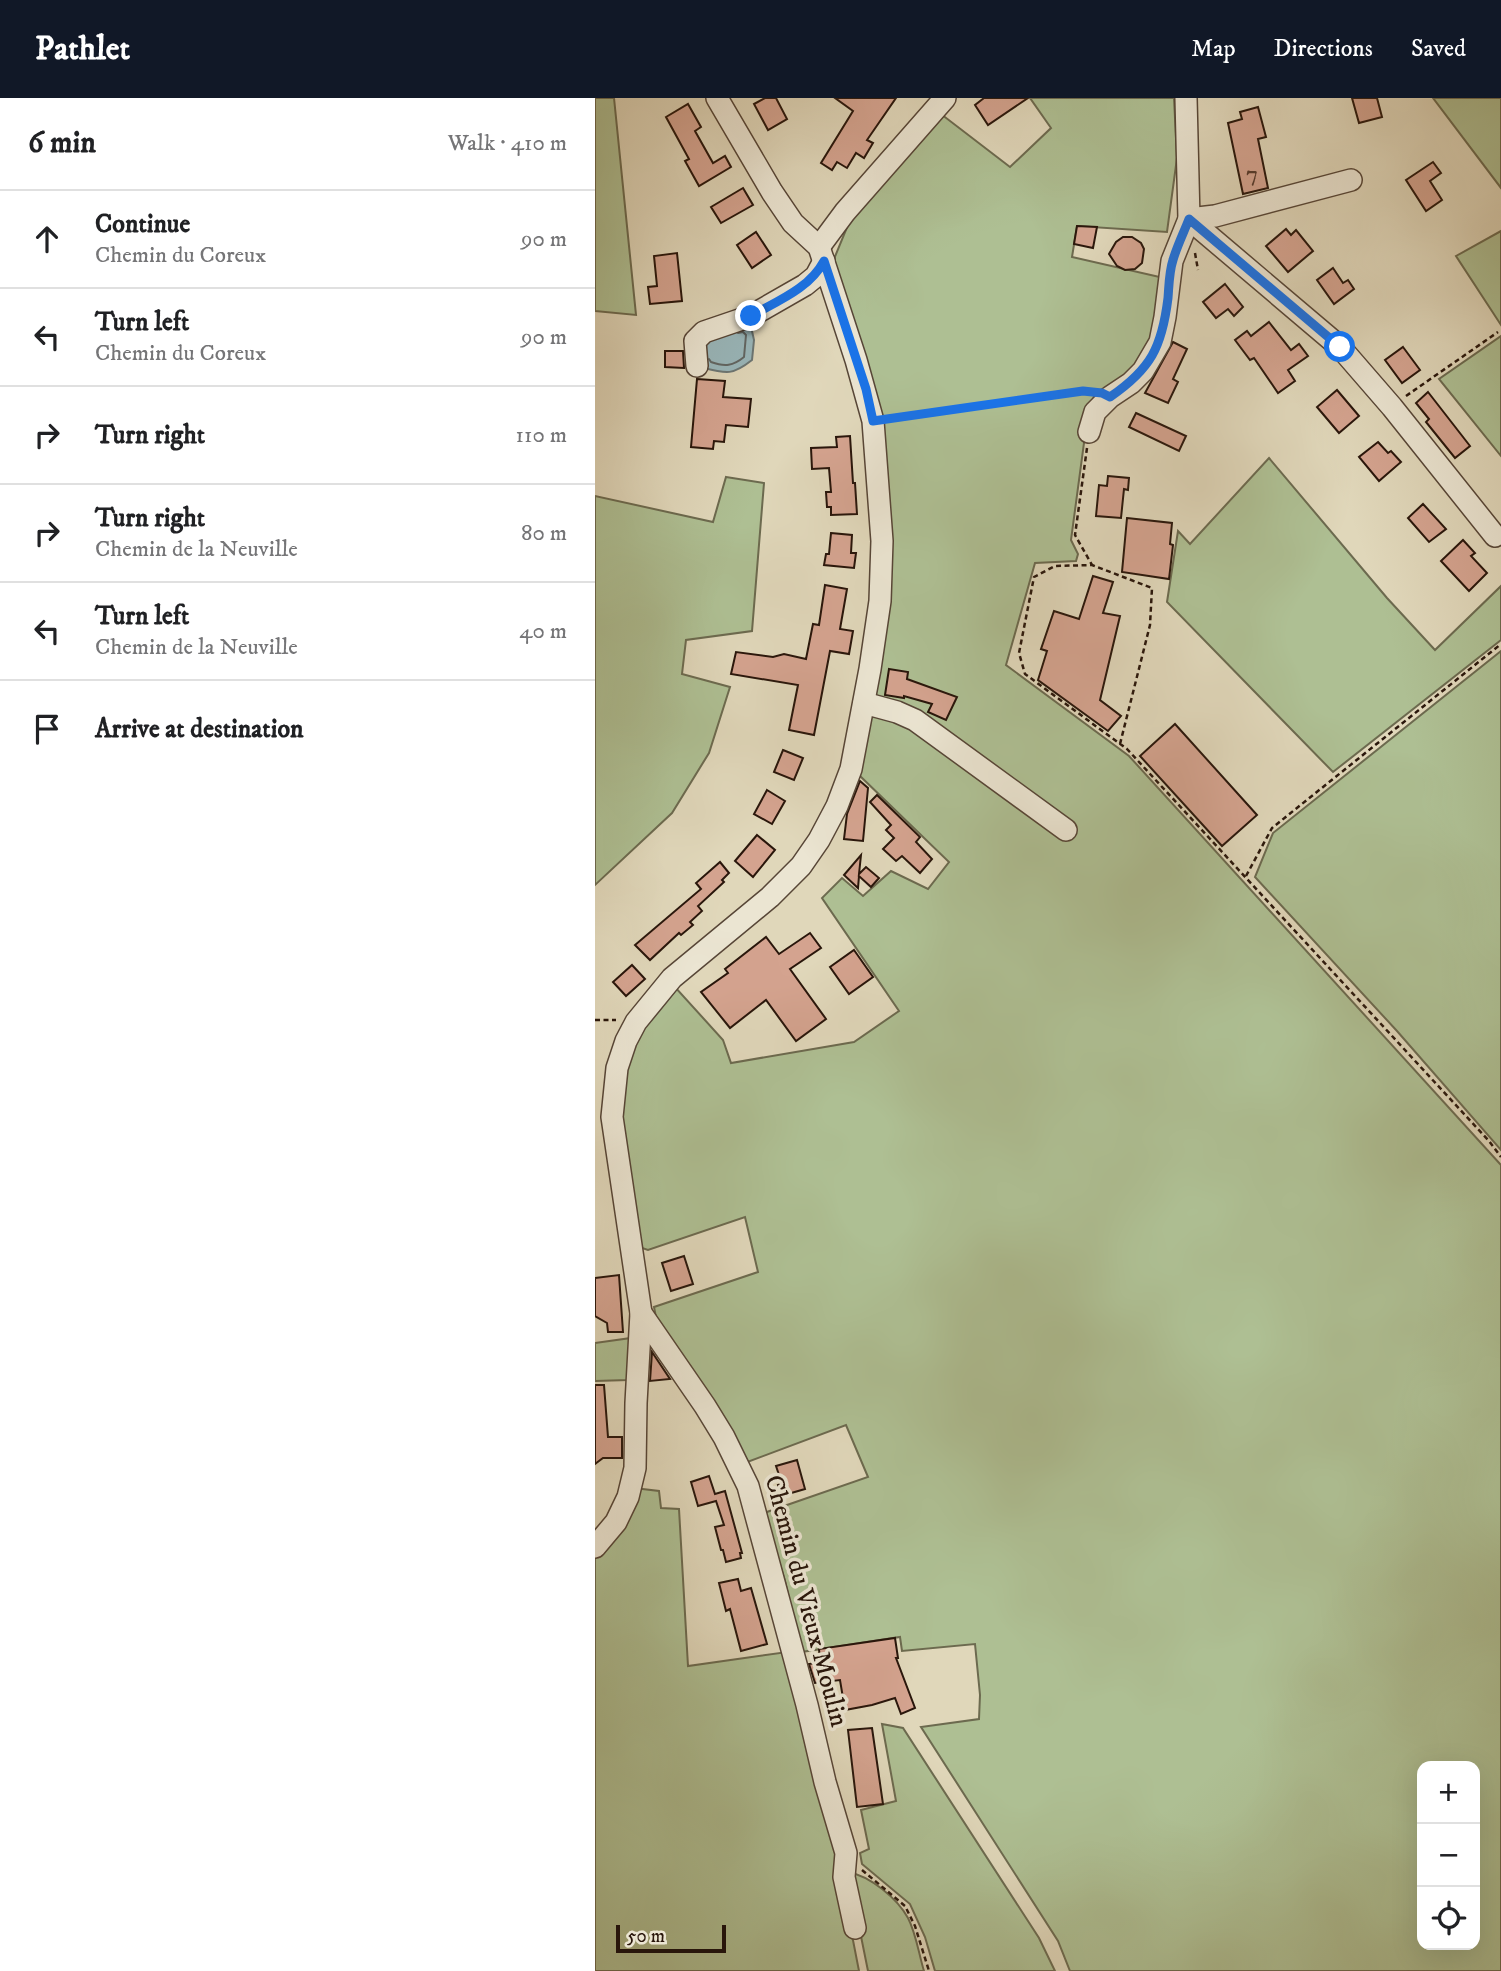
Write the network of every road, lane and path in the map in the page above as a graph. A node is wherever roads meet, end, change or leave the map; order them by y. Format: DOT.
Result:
graph roads {
  1 [pos="717,98"];
  2 [pos="944,98"];
  3 [pos="1186,98"];
  4 [pos="1351,180"];
  5 [pos="1189,219"];
  6 [pos="821,254"];
  7 [pos="1498,332"];
  8 [pos="697,366"];
  9 [pos="1110,397"];
  10 [pos="1392,407"];
  11 [pos="873,421"];
  12 [pos="1089,432"];
  13 [pos="1495,536"];
  14 [pos="1092,565"];
  15 [pos="1501,644"];
  16 [pos="864,703"];
  17 [pos="1121,744"];
  18 [pos="1066,830"];
  19 [pos="1246,876"];
  20 [pos="1501,1157"];
  21 [pos="641,1312"];
  22 [pos="595,1547"];
  23 [pos="846,1853"];
  24 [pos="855,1928"];
  25 [pos="929,1971"];
  1 -- 6 [label="street"];
  2 -- 6 [label="street"];
  3 -- 5 [label="street"];
  4 -- 5 [label="street"];
  5 -- 9 [label="street"];
  5 -- 10 [label="street"];
  6 -- 8 [label="street"];
  6 -- 11 [label="street"];
  7 -- 10 [label="path"];
  9 -- 11 [label="path"];
  9 -- 12 [label="street"];
  10 -- 13 [label="street"];
  11 -- 16 [label="street"];
  12 -- 14 [label="path"];
  14 -- 17 [label="path"];
  14 -- 17 [label="path"];
  15 -- 19 [label="path"];
  16 -- 18 [label="street"];
  16 -- 21 [label="street"];
  17 -- 19 [label="path"];
  19 -- 20 [label="path"];
  21 -- 22 [label="street"];
  21 -- 23 [label="street, Chemin du Vieux Moulin"];
  23 -- 24 [label="street, Chemin du Vieux Moulin"];
  23 -- 25 [label="path"];
}
